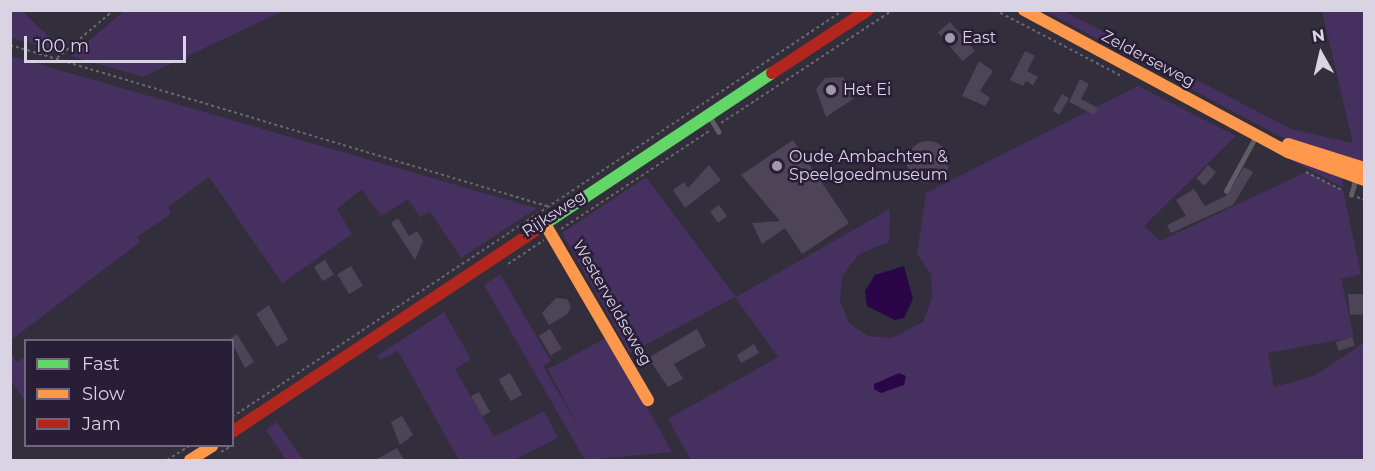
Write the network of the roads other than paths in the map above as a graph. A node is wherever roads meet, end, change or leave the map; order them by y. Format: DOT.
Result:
graph roads {
  1 [pos="868,10"];
  2 [pos="1024,10"];
  3 [pos="709,115"];
  4 [pos="719,132"];
  5 [pos="1257,134"];
  6 [pos="1361,173"];
  7 [pos="1226,191"];
  8 [pos="1352,195"];
  9 [pos="549,229"];
  10 [pos="648,400"];
  11 [pos="237,435"];
  12 [pos="210,447"];
  13 [pos="190,460"];
  1 -- 3 [label="main road, Rijksweg"];
  2 -- 5 [label="main road, Zelderseweg"];
  3 -- 4 [label="lane"];
  3 -- 9 [label="main road, Rijksweg"];
  5 -- 6 [label="main road, Zelderseweg"];
  5 -- 7 [label="lane"];
  6 -- 8 [label="lane"];
  9 -- 10 [label="main road, Westerveldseweg"];
  9 -- 11 [label="main road, Rijksweg"];
  12 -- 13 [label="main road"];
}
